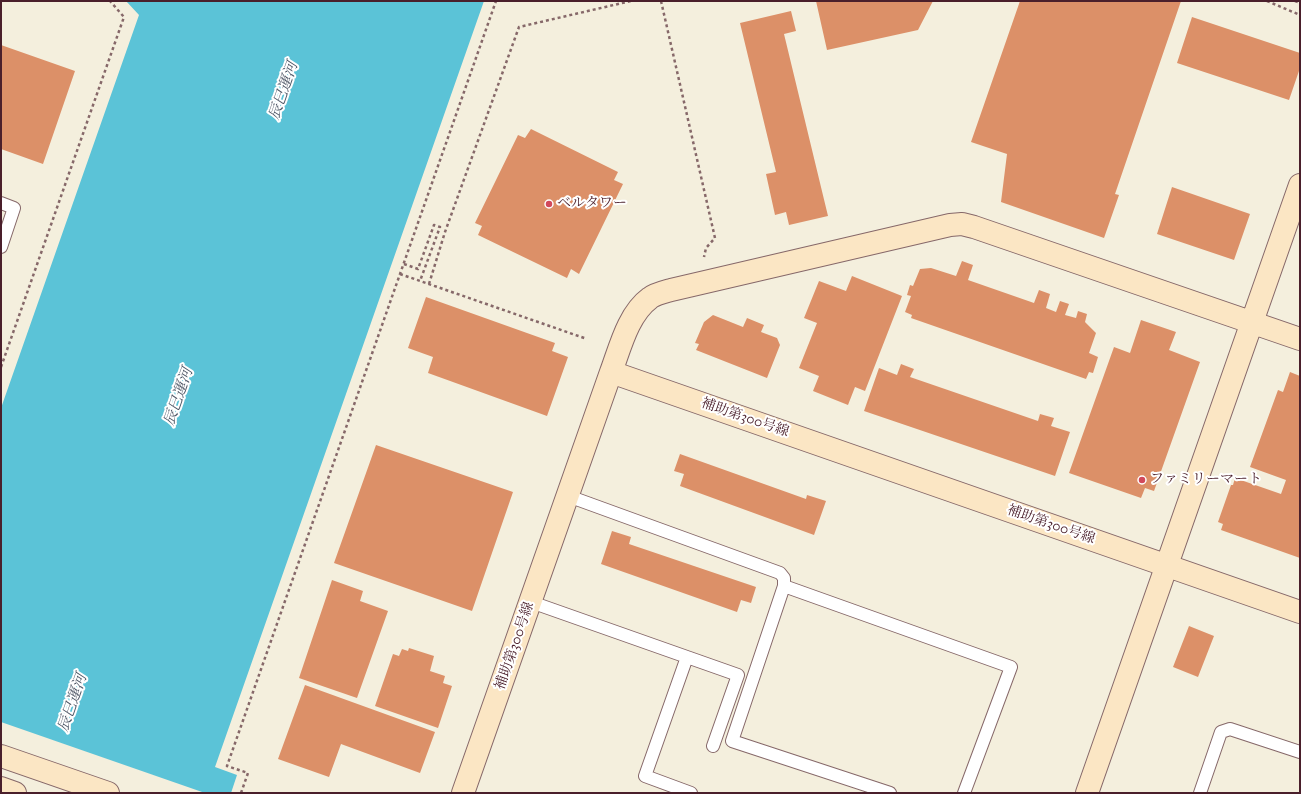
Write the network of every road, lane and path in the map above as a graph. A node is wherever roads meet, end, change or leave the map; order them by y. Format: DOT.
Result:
graph roads {
  1 [pos="110,1"];
  2 [pos="496,1"];
  3 [pos="631,1"];
  4 [pos="661,1"];
  5 [pos="1267,1"];
  6 [pos="1295,1"];
  7 [pos="1300,3"];
  8 [pos="1300,15"];
  9 [pos="1300,186"];
  10 [pos="1,203"];
  11 [pos="1,247"];
  12 [pos="704,257"];
  13 [pos="404,264"];
  14 [pos="400,274"];
  15 [pos="420,281"];
  16 [pos="429,284"];
  17 [pos="1252,322"];
  18 [pos="587,339"];
  19 [pos="1300,339"];
  20 [pos="1,367"];
  21 [pos="611,372"];
  22 [pos="568,496"];
  23 [pos="1166,566"];
  24 [pos="784,586"];
  25 [pos="531,602"];
  26 [pos="1300,612"];
  27 [pos="687,657"];
  28 [pos="713,746"];
  29 [pos="1300,752"];
  30 [pos="1,756"];
  31 [pos="1,788"];
  32 [pos="15,793"];
  33 [pos="108,793"];
  34 [pos="241,793"];
  35 [pos="463,793"];
  36 [pos="691,793"];
  37 [pos="890,793"];
  38 [pos="964,793"];
  39 [pos="1087,793"];
  40 [pos="1200,793"];
  1 -- 20 [label="path"];
  2 -- 13 [label="path"];
  3 -- 16 [label="path"];
  4 -- 12 [label="path"];
  5 -- 8 [label="path"];
  6 -- 7 [label="path"];
  9 -- 17 [label="street"];
  10 -- 11 [label="lane"];
  13 -- 14 [label="path"];
  13 -- 15 [label="path"];
  14 -- 15 [label="path"];
  14 -- 34 [label="path"];
  15 -- 16 [label="path"];
  16 -- 18 [label="path"];
  17 -- 19 [label="street"];
  17 -- 21 [label="street"];
  17 -- 23 [label="street"];
  21 -- 22 [label="street, 補助第300号線"];
  21 -- 23 [label="street, 補助第300号線"];
  22 -- 24 [label="lane"];
  22 -- 25 [label="street, 補助第300号線"];
  23 -- 26 [label="street, 補助第300号線"];
  23 -- 39 [label="street"];
  24 -- 37 [label="lane"];
  24 -- 38 [label="lane"];
  25 -- 27 [label="lane"];
  25 -- 35 [label="street, 補助第300号線"];
  27 -- 28 [label="lane"];
  27 -- 36 [label="lane"];
  29 -- 40 [label="lane"];
  30 -- 33 [label="street"];
  31 -- 32 [label="street"];
}
